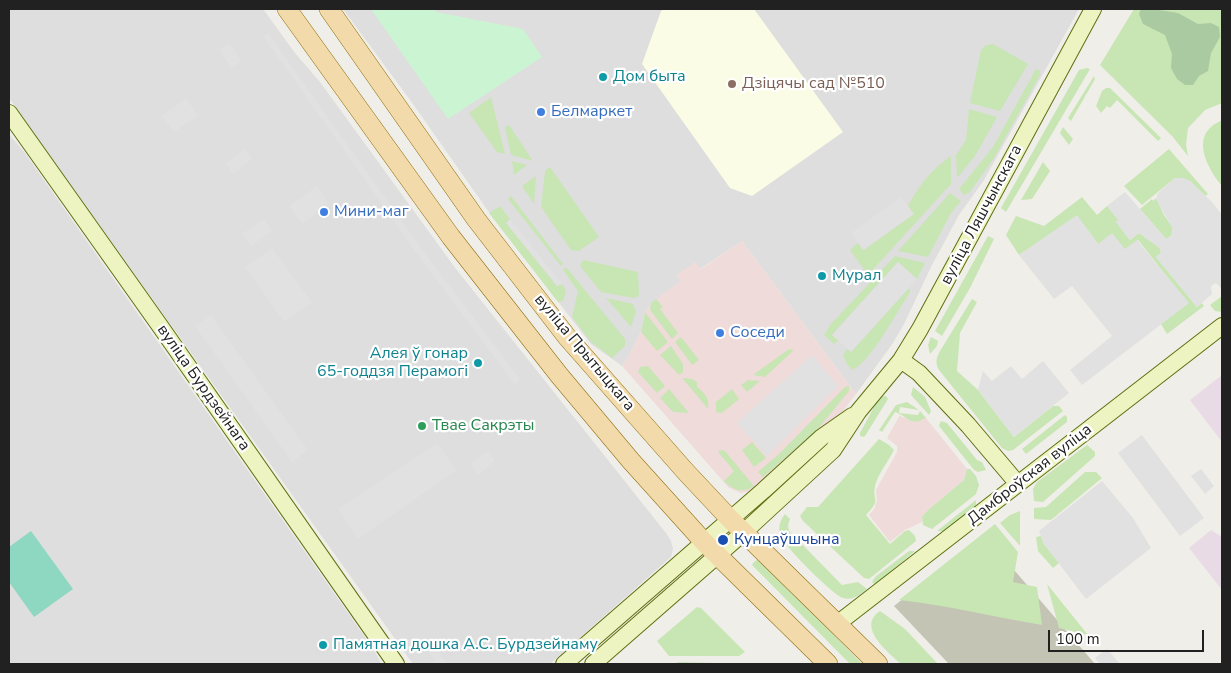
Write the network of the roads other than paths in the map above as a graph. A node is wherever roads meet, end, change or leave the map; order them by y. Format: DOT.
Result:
graph roads {
  1 [pos="287,9"];
  2 [pos="329,9"];
  3 [pos="1093,9"];
  4 [pos="9,113"];
  5 [pos="1222,326"];
  6 [pos="901,360"];
  7 [pos="858,412"];
  8 [pos="1018,484"];
  9 [pos="730,519"];
  10 [pos="743,533"];
  11 [pos="704,542"];
  12 [pos="717,556"];
  13 [pos="837,624"];
  14 [pos="396,664"];
  15 [pos="564,664"];
  16 [pos="593,664"];
  17 [pos="828,664"];
  18 [pos="878,664"];
  1 -- 11 [label="main road, вуліца Прытыцкага"];
  2 -- 9 [label="main road, вуліца Прытыцкага"];
  3 -- 6 [label="street, вуліца Ляшчынскага"];
  4 -- 14 [label="street, вуліца Бурдзейнага"];
  5 -- 8 [label="street, Дамброўская вуліца"];
  6 -- 7 [label="street, вуліца Ляшчынскага"];
  6 -- 8 [label="street"];
  7 -- 9 [label="street, вуліца Ляшчынскага"];
  7 -- 10 [label="street, вуліца Ляшчынскага"];
  8 -- 13 [label="street, Дамброўская вуліца"];
  9 -- 10 [label="main road, вуліца Прытыцкага"];
  9 -- 11 [label="street, вуліца Ляшчынскага"];
  10 -- 12 [label="street, вуліца Ляшчынскага"];
  10 -- 13 [label="main road, вуліца Прытыцкага"];
  11 -- 12 [label="main road, вуліца Прытыцкага"];
  11 -- 15 [label="street, вуліца Ляшчынскага"];
  12 -- 16 [label="street, вуліца Ляшчынскага"];
  12 -- 17 [label="main road, вуліца Прытыцкага"];
  13 -- 18 [label="main road, вуліца Прытыцкага"];
}
